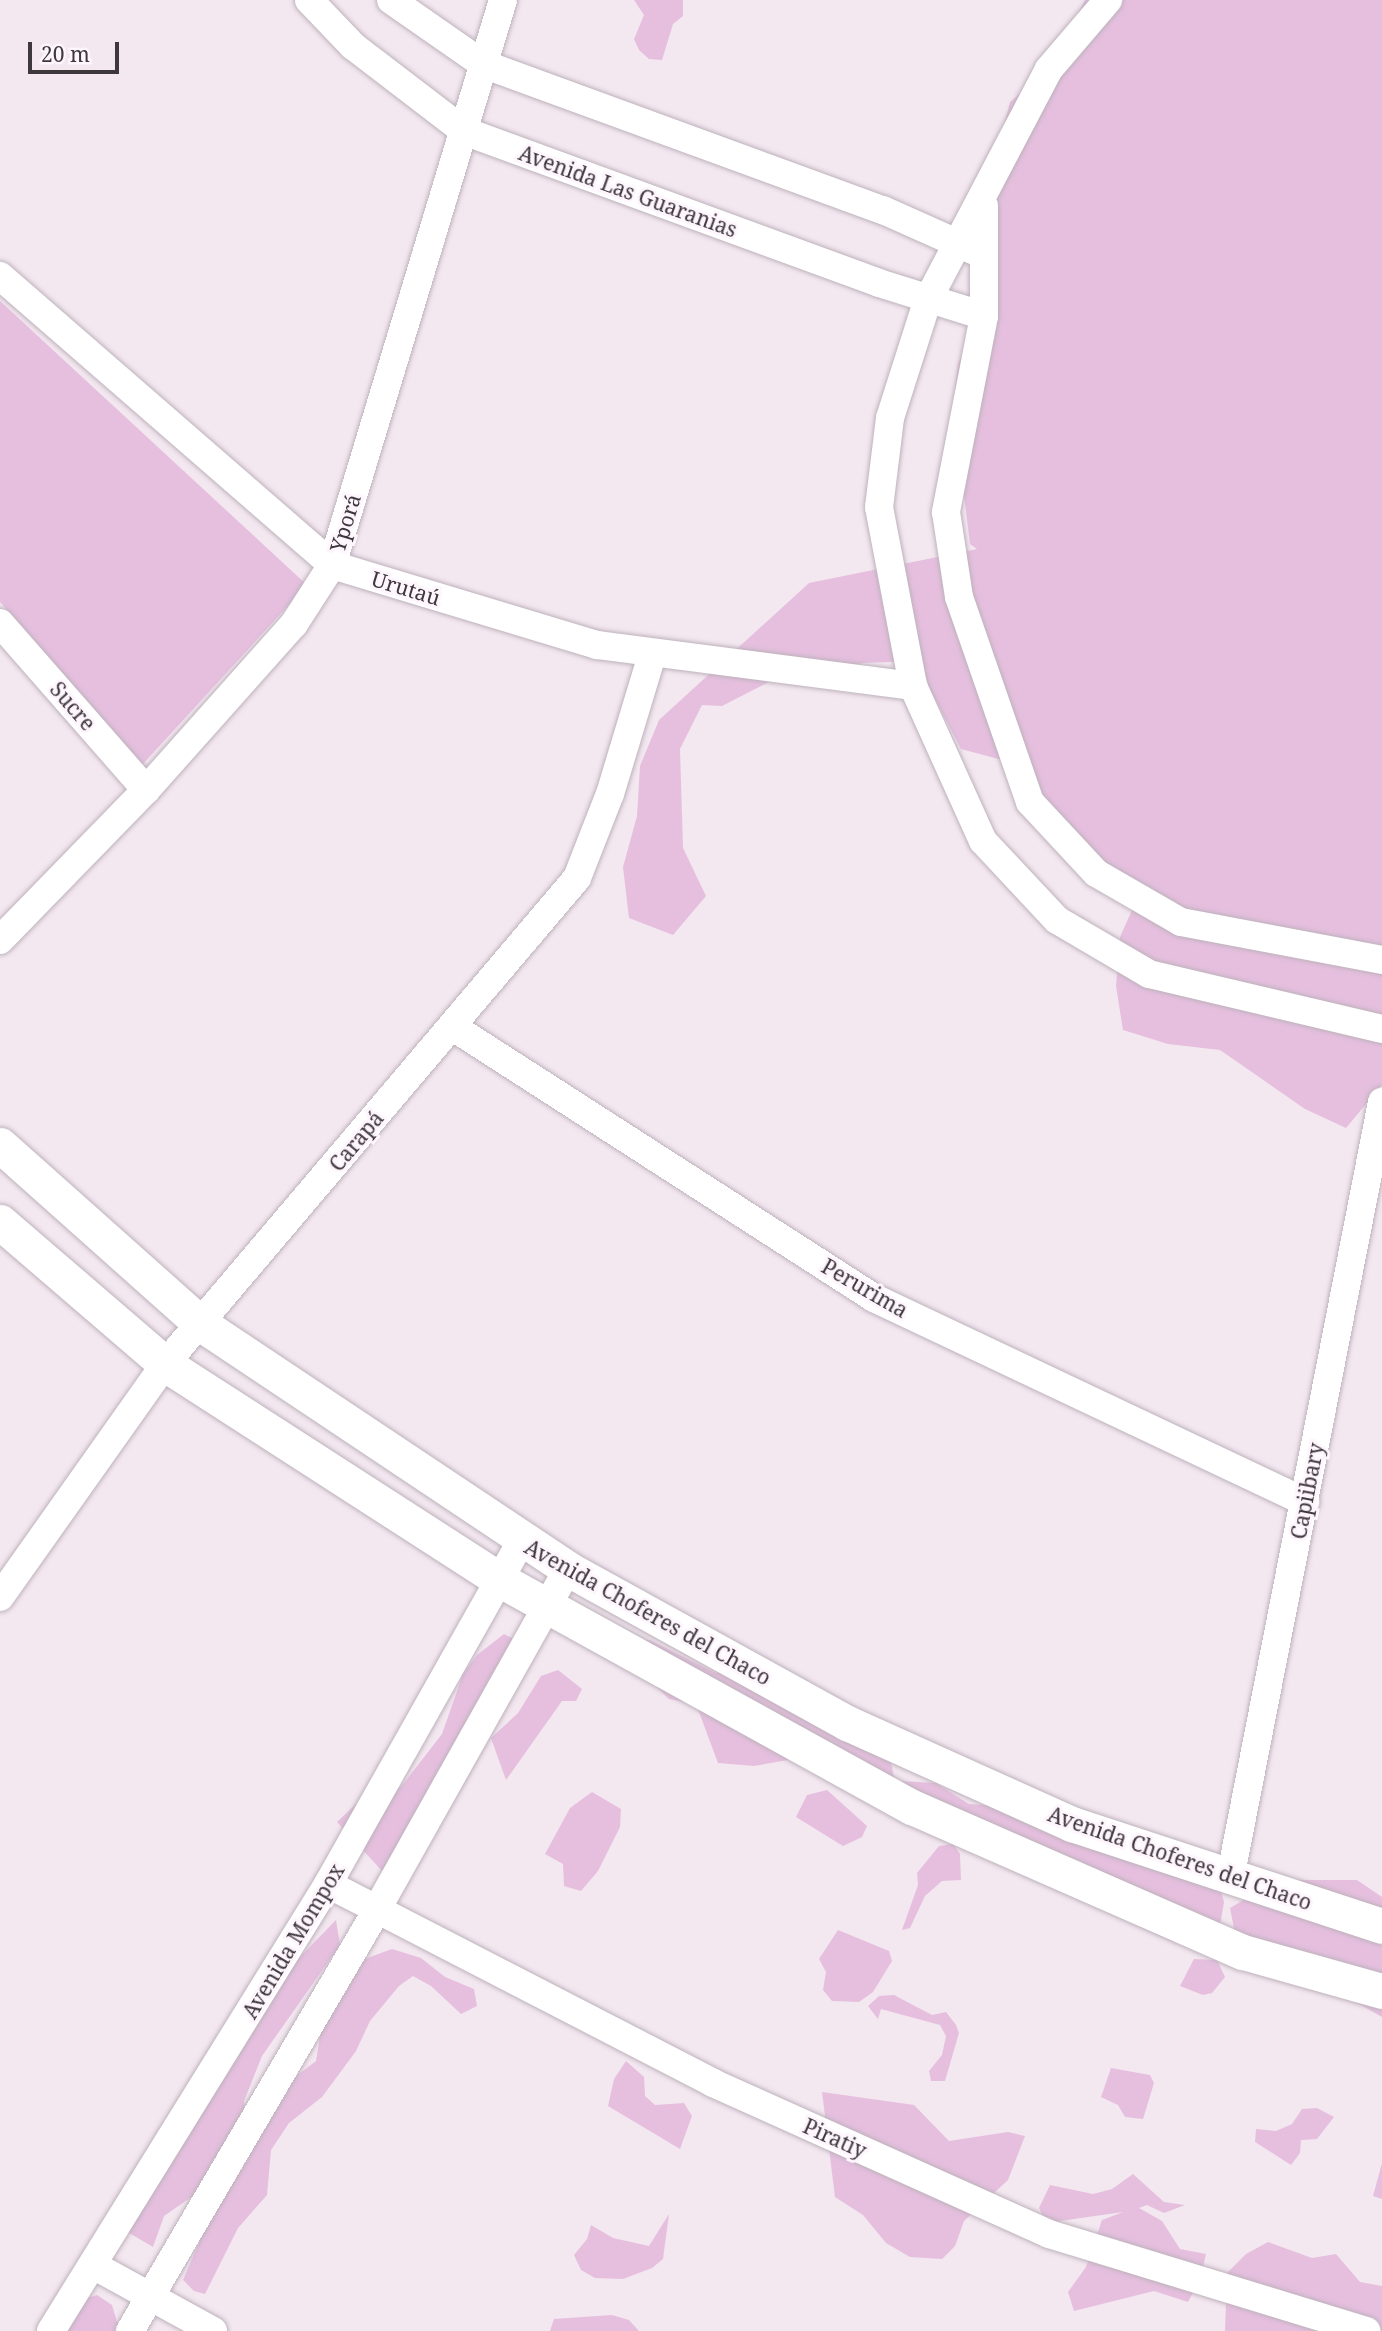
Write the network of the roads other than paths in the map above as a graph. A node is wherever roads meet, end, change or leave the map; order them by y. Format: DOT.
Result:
graph roads {
  1 [pos="309,0"];
  2 [pos="391,0"];
  3 [pos="503,0"];
  4 [pos="1108,0"];
  5 [pos="483,64"];
  6 [pos="464,131"];
  7 [pos="971,249"];
  8 [pos="0,276"];
  9 [pos="928,299"];
  10 [pos="984,316"];
  11 [pos="332,565"];
  12 [pos="0,623"];
  13 [pos="652,655"];
  14 [pos="913,686"];
  15 [pos="146,790"];
  16 [pos="0,940"];
  17 [pos="1382,960"];
  18 [pos="453,1027"];
  19 [pos="1382,1029"];
  20 [pos="1382,1102"];
  21 [pos="0,1145"];
  22 [pos="0,1222"];
  23 [pos="201,1324"];
  24 [pos="165,1364"];
  25 [pos="1305,1502"];
  26 [pos="521,1542"];
  27 [pos="568,1569"];
  28 [pos="502,1581"];
  29 [pos="0,1597"];
  30 [pos="547,1606"];
  31 [pos="1230,1879"];
  32 [pos="328,1884"];
  33 [pos="376,1911"];
  34 [pos="1382,1926"];
  35 [pos="1382,1991"];
  36 [pos="93,2265"];
  37 [pos="151,2295"];
  38 [pos="51,2331"];
  39 [pos="130,2331"];
  40 [pos="213,2331"];
  41 [pos="1366,2331"];
  1 -- 6 [label="street, Avenida Las Guaranias"];
  2 -- 5 [label="street"];
  3 -- 5 [label="street, Yporá"];
  4 -- 7 [label="street"];
  5 -- 6 [label="street, Yporá"];
  5 -- 7 [label="street"];
  6 -- 9 [label="street, Avenida Las Guaranias"];
  6 -- 11 [label="street, Yporá"];
  7 -- 9 [label="street"];
  7 -- 10 [label="street"];
  8 -- 11 [label="street, Urutaú"];
  9 -- 10 [label="street, Avenida Las Guaranias"];
  9 -- 14 [label="street"];
  10 -- 17 [label="street"];
  11 -- 13 [label="street, Urutaú"];
  11 -- 15 [label="street, Yporá"];
  12 -- 15 [label="street, Sucre"];
  13 -- 14 [label="street, Urutaú"];
  13 -- 18 [label="street, Carapá"];
  14 -- 19 [label="street"];
  15 -- 16 [label="street, Yporá"];
  18 -- 23 [label="street, Carapá"];
  18 -- 25 [label="street, Perurima"];
  20 -- 25 [label="street, Capiibary"];
  21 -- 23 [label="street, Avenida Choferes del Chaco"];
  22 -- 24 [label="street, Avenida Choferes del Chaco"];
  23 -- 24 [label="street, Carapá"];
  23 -- 26 [label="street, Avenida Choferes del Chaco"];
  24 -- 28 [label="street, Avenida Choferes del Chaco"];
  24 -- 29 [label="street, Carapá"];
  25 -- 31 [label="street, Capiibary"];
  26 -- 27 [label="street, Avenida Choferes del Chaco"];
  26 -- 28 [label="street, Avenida Mompox"];
  27 -- 30 [label="street"];
  27 -- 31 [label="street, Avenida Choferes del Chaco"];
  28 -- 30 [label="street, Avenida Choferes del Chaco"];
  28 -- 32 [label="street, Avenida Mompox"];
  30 -- 33 [label="street"];
  30 -- 35 [label="street, Avenida Choferes del Chaco"];
  31 -- 34 [label="street, Avenida Choferes del Chaco"];
  32 -- 33 [label="street, Piratiy"];
  32 -- 36 [label="street, Avenida Mompox"];
  33 -- 37 [label="street"];
  33 -- 41 [label="street, Piratiy"];
  36 -- 37 [label="street"];
  36 -- 38 [label="street, Avenida Mompox"];
  37 -- 39 [label="street"];
  37 -- 40 [label="street"];
}
